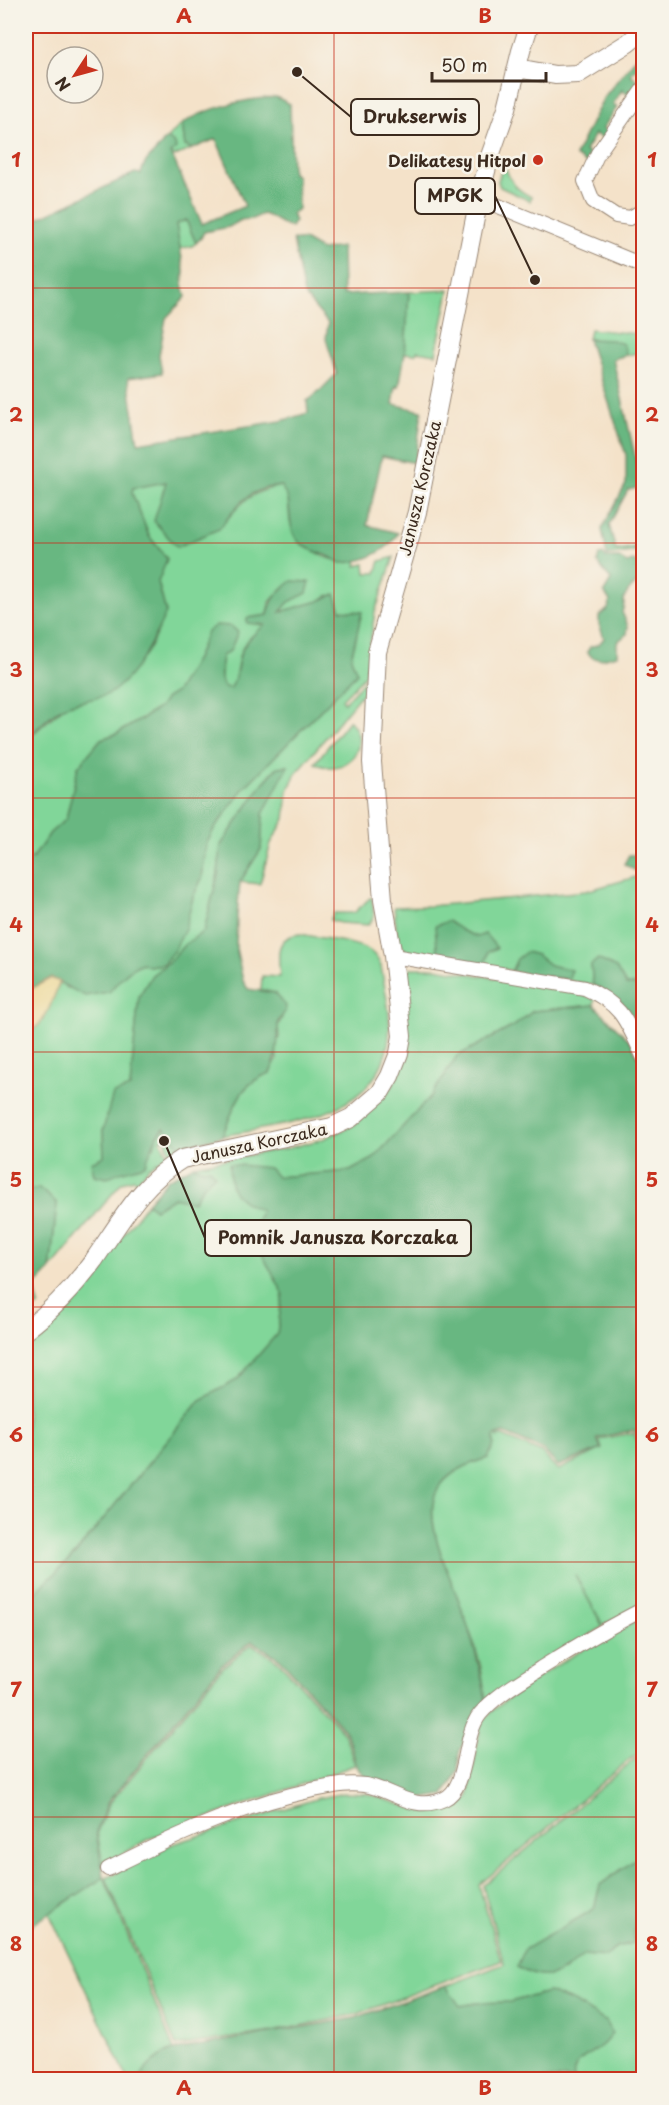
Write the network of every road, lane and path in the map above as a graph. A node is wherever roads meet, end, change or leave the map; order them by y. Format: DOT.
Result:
graph roads {
  1 [pos="529,26"];
  2 [pos="644,30"];
  3 [pos="517,68"];
  4 [pos="644,88"];
  5 [pos="479,198"];
  6 [pos="644,210"];
  7 [pos="644,266"];
  8 [pos="393,956"];
  9 [pos="644,1058"];
  10 [pos="26,1330"];
  11 [pos="644,1609"];
  12 [pos="108,1869"];
  1 -- 3 [label="street, Janusza Korczaka"];
  2 -- 3 [label="street"];
  3 -- 5 [label="street, Janusza Korczaka"];
  4 -- 6 [label="street"];
  5 -- 7 [label="street"];
  5 -- 8 [label="street, Janusza Korczaka"];
  8 -- 9 [label="street"];
  8 -- 10 [label="street, Janusza Korczaka"];
  11 -- 12 [label="street"];
}
